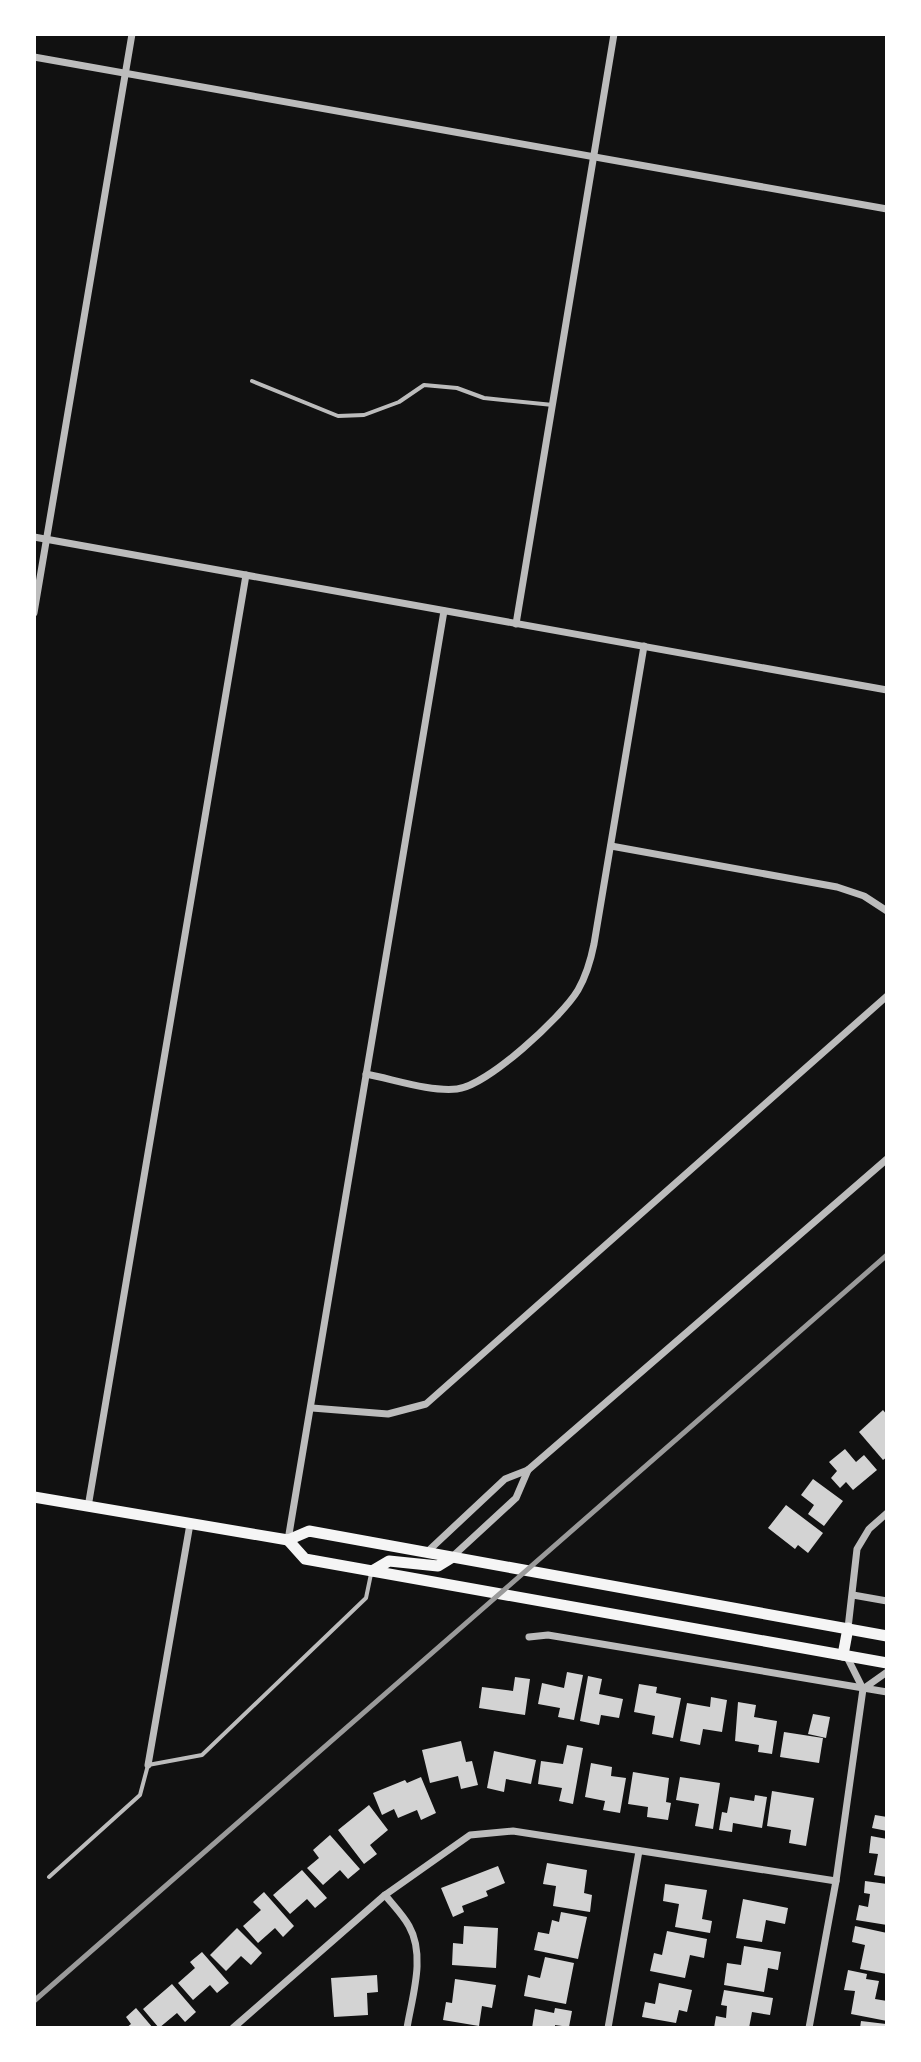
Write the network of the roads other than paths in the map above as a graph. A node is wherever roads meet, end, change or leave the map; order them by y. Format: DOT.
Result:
graph roads {
  1 [pos="132,34"];
  2 [pos="614,34"];
  3 [pos="34,57"];
  4 [pos="125,74"];
  5 [pos="593,157"];
  6 [pos="887,209"];
  7 [pos="252,381"];
  8 [pos="553,405"];
  9 [pos="34,537"];
  10 [pos="46,539"];
  11 [pos="246,575"];
  12 [pos="444,611"];
  13 [pos="34,613"];
  14 [pos="516,624"];
  15 [pos="644,646"];
  16 [pos="887,690"];
  17 [pos="611,846"];
  18 [pos="887,911"];
  19 [pos="887,996"];
  20 [pos="366,1074"];
  21 [pos="887,1159"];
  22 [pos="312,1408"];
  23 [pos="528,1470"];
  24 [pos="34,1497"];
  25 [pos="88,1507"];
  26 [pos="887,1513"];
  27 [pos="190,1524"];
  28 [pos="288,1540"];
  29 [pos="426,1553"];
  30 [pos="451,1558"];
  31 [pos="372,1571"];
  32 [pos="853,1595"];
  33 [pos="887,1601"];
  34 [pos="848,1628"];
  35 [pos="887,1636"];
  36 [pos="529,1637"];
  37 [pos="845,1655"];
  38 [pos="887,1663"];
  39 [pos="887,1672"];
  40 [pos="863,1689"];
  41 [pos="887,1692"];
  42 [pos="148,1765"];
  43 [pos="639,1851"];
  44 [pos="49,1877"];
  45 [pos="836,1881"];
  46 [pos="385,1895"];
  47 [pos="233,2028"];
  48 [pos="407,2028"];
  49 [pos="608,2028"];
  50 [pos="809,2028"];
  1 -- 4 [label="street"];
  2 -- 5 [label="street"];
  3 -- 4 [label="street"];
  4 -- 5 [label="street"];
  4 -- 10 [label="street"];
  5 -- 6 [label="street"];
  5 -- 8 [label="street"];
  7 -- 8 [label="lane"];
  8 -- 14 [label="street"];
  9 -- 10 [label="street"];
  10 -- 11 [label="street"];
  10 -- 13 [label="street"];
  11 -- 12 [label="street"];
  11 -- 25 [label="street"];
  12 -- 14 [label="street"];
  12 -- 20 [label="street"];
  14 -- 15 [label="street"];
  15 -- 16 [label="street"];
  15 -- 17 [label="street"];
  17 -- 18 [label="street"];
  17 -- 20 [label="street"];
  19 -- 22 [label="street"];
  20 -- 22 [label="street"];
  21 -- 23 [label="street"];
  22 -- 28 [label="street"];
  23 -- 29 [label="street"];
  23 -- 30 [label="street"];
  24 -- 25 [label="main road"];
  25 -- 27 [label="main road"];
  26 -- 32 [label="street"];
  27 -- 28 [label="main road"];
  27 -- 42 [label="street"];
  28 -- 29 [label="main road"];
  28 -- 31 [label="main road"];
  29 -- 30 [label="main road"];
  30 -- 31 [label="main road"];
  30 -- 34 [label="main road"];
  31 -- 37 [label="main road"];
  31 -- 42 [label="lane"];
  32 -- 33 [label="street"];
  32 -- 34 [label="street"];
  34 -- 35 [label="main road"];
  34 -- 37 [label="main road"];
  36 -- 40 [label="street"];
  37 -- 38 [label="main road"];
  37 -- 40 [label="street"];
  39 -- 40 [label="street"];
  40 -- 41 [label="street"];
  40 -- 45 [label="street"];
  42 -- 44 [label="lane"];
  43 -- 45 [label="street"];
  43 -- 46 [label="street"];
  43 -- 49 [label="street"];
  45 -- 50 [label="street"];
  46 -- 47 [label="street"];
  46 -- 48 [label="street"];
}
